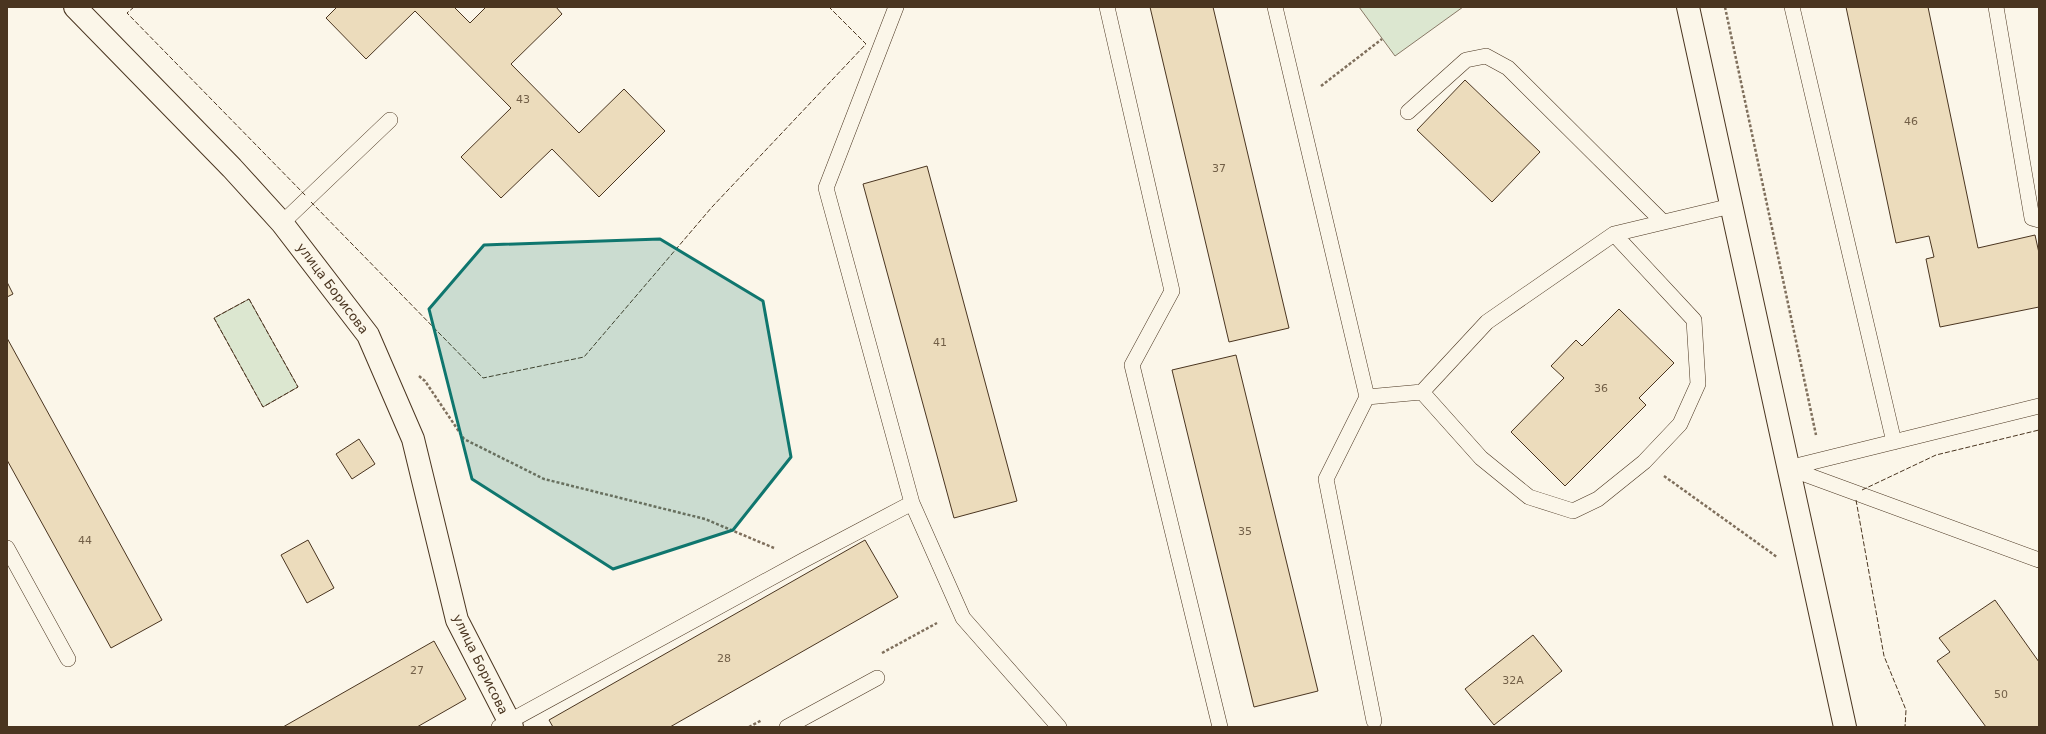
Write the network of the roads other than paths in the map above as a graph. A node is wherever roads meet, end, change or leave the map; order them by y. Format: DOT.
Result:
graph roads {
  1 [pos="74,7"];
  2 [pos="896,7"];
  3 [pos="1107,7"];
  4 [pos="1275,7"];
  5 [pos="1688,7"];
  6 [pos="1792,7"];
  7 [pos="1996,7"];
  8 [pos="1408,112"];
  9 [pos="390,120"];
  10 [pos="1731,206"];
  11 [pos="2039,220"];
  12 [pos="1663,222"];
  13 [pos="282,223"];
  14 [pos="1614,234"];
  15 [pos="1422,392"];
  16 [pos="1367,397"];
  17 [pos="2039,406"];
  18 [pos="1894,442"];
  19 [pos="1788,468"];
  20 [pos="912,504"];
  21 [pos="7,548"];
  22 [pos="2039,560"];
  23 [pos="68,659"];
  24 [pos="877,678"];
  25 [pos="1374,721"];
  26 [pos="506,725"];
  27 [pos="786,727"];
  28 [pos="1059,727"];
  29 [pos="1220,727"];
  30 [pos="1845,727"];
  1 -- 13 [label="street, улица Борисова"];
  2 -- 20 [label="lane"];
  3 -- 29 [label="lane"];
  4 -- 16 [label="lane"];
  5 -- 10 [label="street"];
  6 -- 18 [label="lane"];
  7 -- 11 [label="lane"];
  8 -- 12 [label="lane"];
  9 -- 13 [label="lane"];
  10 -- 12 [label="lane"];
  10 -- 19 [label="street"];
  12 -- 14 [label="lane"];
  13 -- 26 [label="street, улица Борисова"];
  14 -- 15 [label="lane"];
  14 -- 15 [label="lane"];
  15 -- 16 [label="lane"];
  16 -- 25 [label="lane"];
  17 -- 18 [label="lane"];
  18 -- 19 [label="lane"];
  19 -- 22 [label="lane"];
  19 -- 30 [label="street"];
  20 -- 26 [label="lane"];
  20 -- 28 [label="lane"];
  21 -- 23 [label="lane"];
  24 -- 27 [label="lane"];
}
